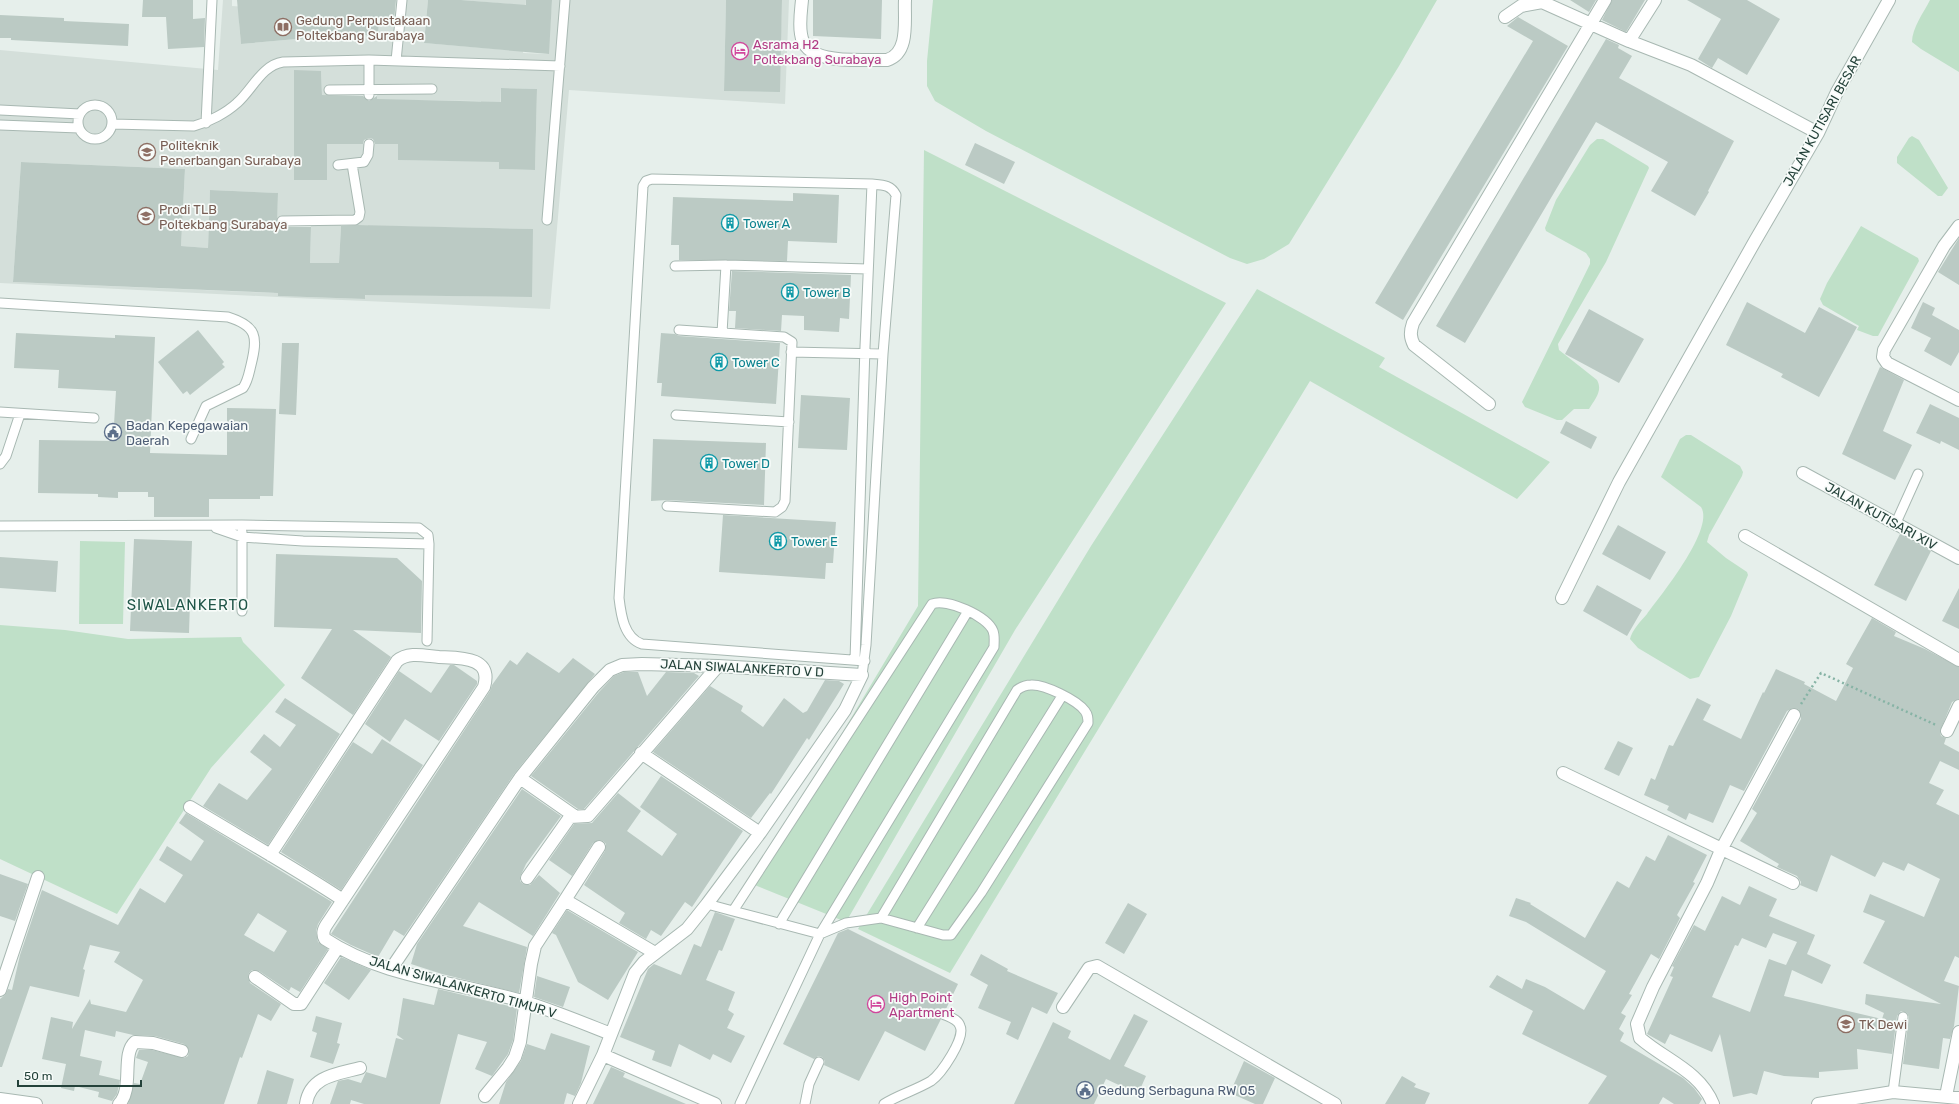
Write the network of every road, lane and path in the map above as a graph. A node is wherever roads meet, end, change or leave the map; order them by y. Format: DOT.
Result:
graph roads {
  1 [pos="212,0"];
  2 [pos="402,0"];
  3 [pos="565,0"];
  4 [pos="802,0"];
  5 [pos="905,0"];
  6 [pos="1604,0"];
  7 [pos="1655,0"];
  8 [pos="1889,0"];
  9 [pos="1505,17"];
  10 [pos="1590,24"];
  11 [pos="1629,41"];
  12 [pos="369,60"];
  13 [pos="396,61"];
  14 [pos="560,66"];
  15 [pos="432,89"];
  16 [pos="328,90"];
  17 [pos="369,92"];
  18 [pos="0,110"];
  19 [pos="80,114"];
  20 [pos="206,123"];
  21 [pos="112,124"];
  22 [pos="0,126"];
  23 [pos="79,128"];
  24 [pos="1818,133"];
  25 [pos="369,144"];
  26 [pos="352,164"];
  27 [pos="338,165"];
  28 [pos="872,184"];
  29 [pos="547,220"];
  30 [pos="282,221"];
  31 [pos="1959,226"];
  32 [pos="726,265"];
  33 [pos="675,266"];
  34 [pos="868,269"];
  35 [pos="0,303"];
  36 [pos="679,330"];
  37 [pos="722,333"];
  38 [pos="791,352"];
  39 [pos="865,353"];
  40 [pos="883,354"];
  41 [pos="1959,400"];
  42 [pos="1489,404"];
  43 [pos="0,412"];
  44 [pos="20,414"];
  45 [pos="676,415"];
  46 [pos="94,418"];
  47 [pos="789,422"];
  48 [pos="191,439"];
  49 [pos="0,464"];
  50 [pos="1803,473"];
  51 [pos="1918,474"];
  52 [pos="667,506"];
  53 [pos="242,525"];
  54 [pos="1895,525"];
  55 [pos="0,526"];
  56 [pos="211,526"];
  57 [pos="303,526"];
  58 [pos="1745,536"];
  59 [pos="242,537"];
  60 [pos="303,541"];
  61 [pos="429,544"];
  62 [pos="1959,558"];
  63 [pos="1562,598"];
  64 [pos="242,611"];
  65 [pos="968,611"];
  66 [pos="427,641"];
  67 [pos="855,660"];
  68 [pos="1959,660"];
  69 [pos="865,661"];
  70 [pos="718,666"];
  71 [pos="862,675"];
  72 [pos="1062,696"];
  73 [pos="1959,706"];
  74 [pos="1794,715"];
  75 [pos="1947,731"];
  76 [pos="641,753"];
  77 [pos="1563,773"];
  78 [pos="520,778"];
  79 [pos="190,807"];
  80 [pos="573,815"];
  81 [pos="760,833"];
  82 [pos="599,847"];
  83 [pos="1721,850"];
  84 [pos="270,855"];
  85 [pos="38,877"];
  86 [pos="527,878"];
  87 [pos="1793,883"];
  88 [pos="343,900"];
  89 [pos="565,900"];
  90 [pos="707,904"];
  91 [pos="733,911"];
  92 [pos="881,918"];
  93 [pos="779,924"];
  94 [pos="917,928"];
  95 [pos="820,934"];
  96 [pos="338,947"];
  97 [pos="655,953"];
  98 [pos="392,969"];
  99 [pos="255,977"];
  100 [pos="0,990"];
  101 [pos="525,1002"];
  102 [pos="1063,1007"];
  103 [pos="943,1014"];
  104 [pos="1903,1017"];
  105 [pos="1959,1032"];
  106 [pos="611,1034"];
  107 [pos="182,1051"];
  108 [pos="603,1055"];
  109 [pos="819,1062"];
  110 [pos="360,1068"];
  111 [pos="1893,1092"];
  112 [pos="485,1096"];
  113 [pos="1946,1096"];
  114 [pos="1959,1098"];
  115 [pos="0,1099"];
  116 [pos="19,1103"];
  117 [pos="36,1104"];
  118 [pos="119,1104"];
  119 [pos="306,1104"];
  120 [pos="579,1104"];
  121 [pos="715,1104"];
  122 [pos="740,1104"];
  123 [pos="805,1104"];
  124 [pos="884,1104"];
  125 [pos="1335,1104"];
  126 [pos="1713,1104"];
  127 [pos="1818,1104"];
  1 -- 20 [label="lane"];
  2 -- 13 [label="lane"];
  3 -- 14 [label="lane"];
  4 -- 5 [label="street"];
  6 -- 10 [label="street"];
  7 -- 11 [label="street"];
  8 -- 24 [label="street, JALAN KUTISARI BESAR"];
  9 -- 10 [label="street"];
  10 -- 11 [label="street"];
  10 -- 42 [label="street"];
  11 -- 24 [label="street"];
  12 -- 13 [label="lane"];
  12 -- 17 [label="lane"];
  12 -- 20 [label="lane"];
  13 -- 14 [label="lane"];
  14 -- 29 [label="lane"];
  15 -- 17 [label="lane"];
  16 -- 17 [label="lane"];
  18 -- 19 [label="lane"];
  19 -- 21 [label="lane"];
  19 -- 23 [label="lane"];
  20 -- 21 [label="lane"];
  21 -- 23 [label="lane"];
  22 -- 23 [label="lane"];
  24 -- 63 [label="street, JALAN KUTISARI BESAR"];
  25 -- 26 [label="lane"];
  26 -- 27 [label="lane"];
  26 -- 30 [label="lane"];
  28 -- 34 [label="lane"];
  28 -- 40 [label="lane"];
  28 -- 67 [label="lane"];
  31 -- 41 [label="street"];
  32 -- 33 [label="lane"];
  32 -- 34 [label="lane"];
  32 -- 37 [label="lane"];
  34 -- 39 [label="lane"];
  35 -- 48 [label="lane"];
  36 -- 37 [label="lane"];
  37 -- 38 [label="lane"];
  38 -- 39 [label="lane"];
  38 -- 47 [label="lane"];
  39 -- 40 [label="lane"];
  39 -- 67 [label="lane"];
  40 -- 69 [label="lane"];
  43 -- 44 [label="lane"];
  44 -- 46 [label="lane"];
  44 -- 49 [label="lane"];
  45 -- 47 [label="lane"];
  47 -- 52 [label="lane"];
  50 -- 54 [label="street, JALAN KUTISARI XIV"];
  51 -- 54 [label="lane"];
  53 -- 56 [label="lane"];
  53 -- 57 [label="lane"];
  53 -- 59 [label="lane"];
  54 -- 62 [label="street, JALAN KUTISARI XIV"];
  55 -- 56 [label="lane"];
  56 -- 59 [label="lane"];
  57 -- 60 [label="lane"];
  57 -- 61 [label="lane"];
  58 -- 68 [label="street"];
  59 -- 60 [label="lane"];
  59 -- 64 [label="lane"];
  60 -- 61 [label="lane"];
  61 -- 66 [label="lane"];
  65 -- 91 [label="lane"];
  65 -- 93 [label="lane"];
  65 -- 95 [label="lane"];
  67 -- 69 [label="lane"];
  69 -- 71 [label="lane"];
  70 -- 71 [label="street, JALAN SIWALANKERTO V D"];
  70 -- 76 [label="street"];
  70 -- 78 [label="street, JALAN SIWALANKERTO V D"];
  71 -- 81 [label="street"];
  72 -- 92 [label="lane"];
  72 -- 94 [label="lane"];
  72 -- 94 [label="lane"];
  73 -- 75 [label="street"];
  74 -- 75 [label="path"];
  74 -- 83 [label="street"];
  76 -- 80 [label="street"];
  76 -- 81 [label="street"];
  77 -- 83 [label="street"];
  78 -- 80 [label="street"];
  78 -- 98 [label="street"];
  79 -- 84 [label="street"];
  80 -- 86 [label="street"];
  81 -- 90 [label="street"];
  82 -- 89 [label="street"];
  83 -- 87 [label="street"];
  83 -- 126 [label="street"];
  84 -- 88 [label="street"];
  84 -- 88 [label="street, JALAN SIWALANKERTO TIMUR V"];
  85 -- 100 [label="street"];
  88 -- 96 [label="street, JALAN SIWALANKERTO TIMUR V"];
  89 -- 97 [label="street"];
  89 -- 101 [label="street"];
  90 -- 91 [label="lane"];
  90 -- 97 [label="street"];
  91 -- 93 [label="lane"];
  92 -- 94 [label="lane"];
  92 -- 95 [label="lane"];
  93 -- 95 [label="lane"];
  95 -- 122 [label="lane"];
  96 -- 98 [label="street, JALAN SIWALANKERTO TIMUR V"];
  96 -- 99 [label="street"];
  97 -- 106 [label="street"];
  98 -- 101 [label="street, JALAN SIWALANKERTO TIMUR V"];
  101 -- 106 [label="street, JALAN SIWALANKERTO TIMUR V"];
  101 -- 112 [label="street"];
  102 -- 125 [label="street"];
  103 -- 124 [label="lane"];
  104 -- 111 [label="lane"];
  105 -- 113 [label="street"];
  106 -- 108 [label="street"];
  107 -- 118 [label="street"];
  108 -- 120 [label="street"];
  108 -- 121 [label="street"];
  109 -- 123 [label="lane"];
  110 -- 119 [label="street"];
  111 -- 113 [label="street"];
  111 -- 127 [label="street"];
  113 -- 114 [label="street"];
  115 -- 116 [label="street"];
  116 -- 117 [label="street"];
}
